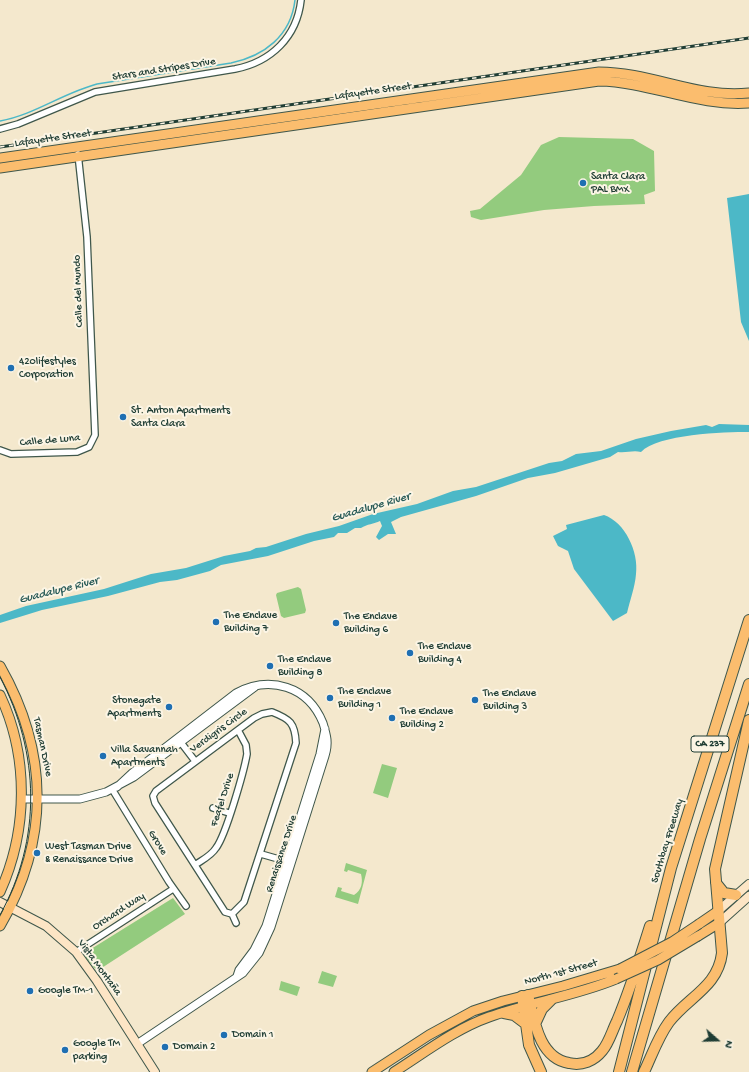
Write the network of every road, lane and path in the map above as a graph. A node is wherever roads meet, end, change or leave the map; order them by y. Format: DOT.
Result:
graph roads {
  1 [pos="301,0"];
  2 [pos="749,93"];
  3 [pos="749,103"];
  4 [pos="0,129"];
  5 [pos="78,152"];
  6 [pos="0,158"];
  7 [pos="0,168"];
  8 [pos="95,435"];
  9 [pos="0,450"];
  10 [pos="749,620"];
  11 [pos="0,667"];
  12 [pos="749,684"];
  13 [pos="0,695"];
  14 [pos="749,720"];
  15 [pos="238,730"];
  16 [pos="179,740"];
  17 [pos="195,761"];
  18 [pos="114,788"];
  19 [pos="22,799"];
  20 [pos="38,799"];
  21 [pos="213,808"];
  22 [pos="229,813"];
  23 [pos="261,854"];
  24 [pos="288,862"];
  25 [pos="195,865"];
  26 [pos="671,868"];
  27 [pos="714,881"];
  28 [pos="749,884"];
  29 [pos="173,889"];
  30 [pos="0,892"];
  31 [pos="736,895"];
  32 [pos="749,896"];
  33 [pos="0,902"];
  34 [pos="186,906"];
  35 [pos="11,907"];
  36 [pos="718,911"];
  37 [pos="232,914"];
  38 [pos="236,923"];
  39 [pos="719,923"];
  40 [pos="0,926"];
  41 [pos="76,952"];
  42 [pos="551,1000"];
  43 [pos="526,1001"];
  44 [pos="504,1012"];
  45 [pos="531,1023"];
  46 [pos="137,1044"];
  47 [pos="155,1072"];
  48 [pos="372,1072"];
  49 [pos="394,1072"];
  50 [pos="541,1072"];
  51 [pos="619,1072"];
  52 [pos="632,1072"];
  53 [pos="644,1072"];
  1 -- 4 [label="street, Stars and Stripes Drive"];
  2 -- 5 [label="main road, Lafayette Street"];
  3 -- 5 [label="main road, Lafayette Street"];
  5 -- 6 [label="main road, Lafayette Street"];
  5 -- 7 [label="main road, Lafayette Street"];
  5 -- 8 [label="street, Calle del Mundo"];
  8 -- 9 [label="street, Calle de Luna"];
  10 -- 26 [label="highway, Southbay Freeway / CA 237"];
  11 -- 20 [label="main road, Tasman Drive"];
  12 -- 52 [label="highway, CA 237"];
  13 -- 19 [label="main road"];
  14 -- 27 [label="highway"];
  15 -- 17 [label="street, Verdigris Circle"];
  15 -- 22 [label="street, Feafel Drive"];
  15 -- 23 [label="street, Verdigris Circle"];
  16 -- 17 [label="street"];
  16 -- 18 [label="street, Renaissance Drive"];
  16 -- 24 [label="street, Renaissance Drive"];
  17 -- 25 [label="street, Verdigris Circle"];
  18 -- 20 [label="street, Renaissance Drive"];
  18 -- 29 [label="street, Grove"];
  19 -- 20 [label="street, Renaissance Drive"];
  19 -- 30 [label="main road"];
  20 -- 35 [label="main road, Tasman Drive"];
  21 -- 22 [label="street"];
  22 -- 25 [label="street, Feafel Drive"];
  23 -- 24 [label="street"];
  23 -- 37 [label="street, Verdigris Circle"];
  24 -- 46 [label="street, Renaissance Drive"];
  25 -- 37 [label="street, Verdigris Circle"];
  26 -- 45 [label="highway"];
  26 -- 51 [label="highway, Southbay Freeway / CA 237"];
  27 -- 31 [label="highway"];
  27 -- 36 [label="highway"];
  28 -- 31 [label="main road, North 1st Street"];
  29 -- 34 [label="street, Grove"];
  29 -- 41 [label="street, Orchard Way"];
  31 -- 36 [label="main road, North 1st Street"];
  32 -- 39 [label="main road, North 1st Street"];
  33 -- 35 [label="main road, Vista Montaña"];
  35 -- 40 [label="main road, Tasman Drive"];
  35 -- 41 [label="main road, Vista Montaña"];
  36 -- 39 [label="highway"];
  36 -- 43 [label="main road, North 1st Street, bridge"];
  37 -- 38 [label="street, Verdigris Circle"];
  39 -- 42 [label="main road, North 1st Street, bridge"];
  39 -- 53 [label="highway"];
  41 -- 46 [label="main road, Vista Montaña"];
  42 -- 43 [label="main road, North 1st Street"];
  42 -- 45 [label="highway"];
  43 -- 44 [label="main road, North 1st Street"];
  43 -- 45 [label="highway"];
  43 -- 48 [label="main road, North 1st Street"];
  44 -- 45 [label="highway"];
  44 -- 49 [label="main road, North 1st Street"];
  45 -- 50 [label="highway"];
  46 -- 47 [label="main road, Vista Montaña"];
}
